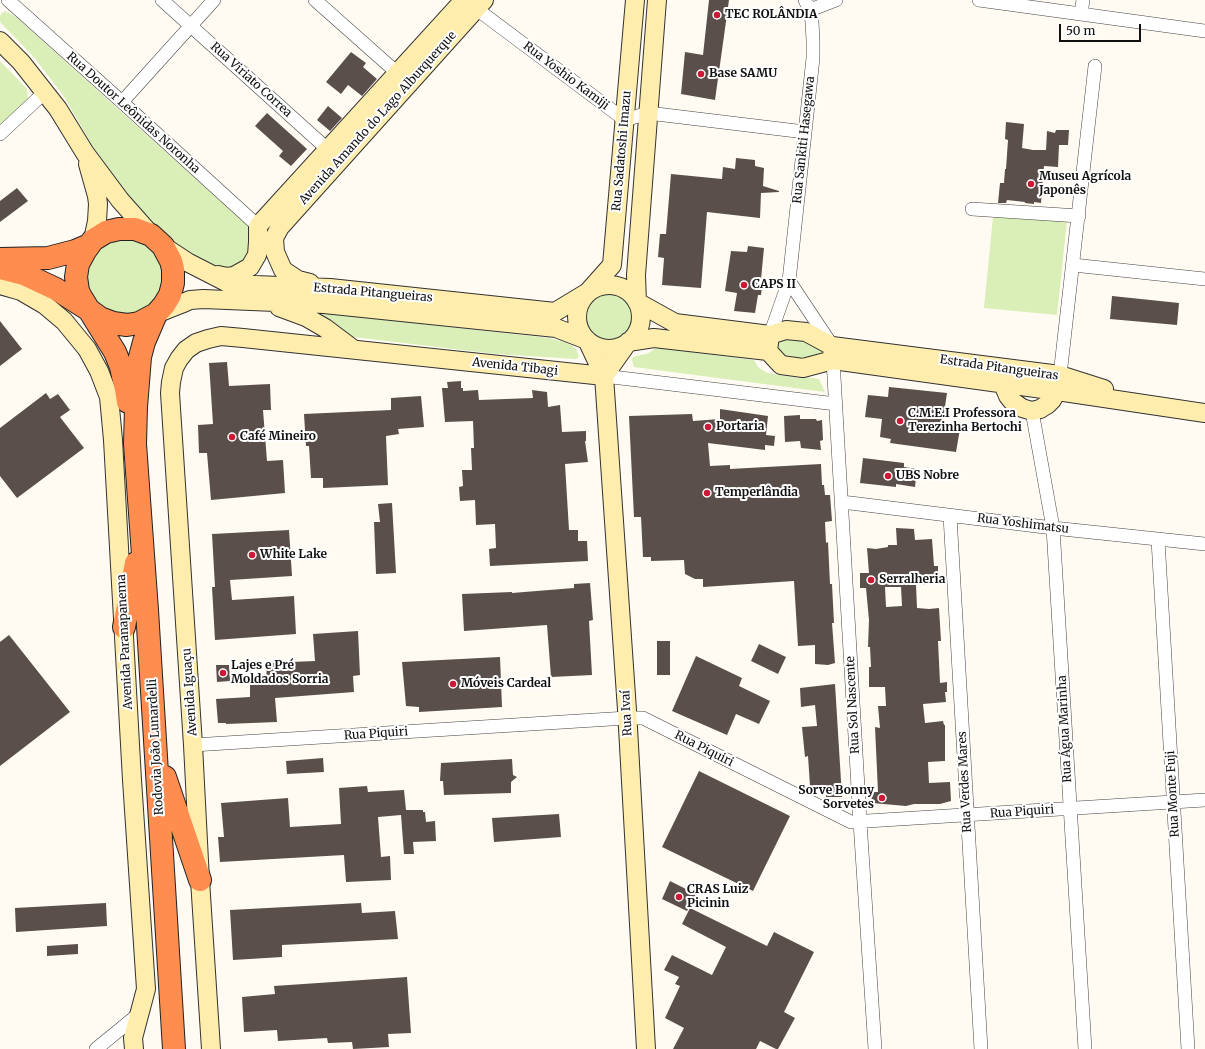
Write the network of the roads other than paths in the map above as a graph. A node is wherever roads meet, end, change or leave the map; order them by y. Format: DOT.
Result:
graph roads {
  1 [pos="8,0"];
  2 [pos="162,0"];
  3 [pos="214,0"];
  4 [pos="635,0"];
  5 [pos="658,0"];
  6 [pos="836,0"];
  7 [pos="979,0"];
  8 [pos="1083,0"];
  9 [pos="321,2"];
  10 [pos="472,2"];
  11 [pos="808,5"];
  12 [pos="1081,14"];
  13 [pos="190,26"];
  14 [pos="1205,31"];
  15 [pos="0,41"];
  16 [pos="1095,66"];
  17 [pos="403,78"];
  18 [pos="45,92"];
  19 [pos="122,102"];
  20 [pos="648,113"];
  21 [pos="625,120"];
  22 [pos="805,132"];
  23 [pos="0,134"];
  24 [pos="85,153"];
  25 [pos="334,155"];
  26 [pos="972,209"];
  27 [pos="1078,216"];
  28 [pos="258,226"];
  29 [pos="157,241"];
  30 [pos="91,242"];
  31 [pos="0,259"];
  32 [pos="1073,265"];
  33 [pos="0,268"];
  34 [pos="208,274"];
  35 [pos="1205,279"];
  36 [pos="789,281"];
  37 [pos="0,285"];
  38 [pos="330,288"];
  39 [pos="588,292"];
  40 [pos="257,302"];
  41 [pos="636,302"];
  42 [pos="89,310"];
  43 [pos="156,314"];
  44 [pos="587,340"];
  45 [pos="628,342"];
  46 [pos="196,343"];
  47 [pos="769,343"];
  48 [pos="353,349"];
  49 [pos="833,353"];
  50 [pos="604,376"];
  51 [pos="1058,383"];
  52 [pos="1003,384"];
  53 [pos="836,404"];
  54 [pos="1032,411"];
  55 [pos="1205,413"];
  56 [pos="135,444"];
  57 [pos="842,502"];
  58 [pos="950,516"];
  59 [pos="1053,528"];
  60 [pos="141,532"];
  61 [pos="1158,540"];
  62 [pos="1205,544"];
  63 [pos="124,627"];
  64 [pos="627,718"];
  65 [pos="193,745"];
  66 [pos="156,750"];
  67 [pos="1205,800"];
  68 [pos="1174,802"];
  69 [pos="1070,808"];
  70 [pos="967,816"];
  71 [pos="860,822"];
  72 [pos="200,880"];
  73 [pos="140,1013"];
  74 [pos="96,1049"];
  75 [pos="134,1049"];
  76 [pos="174,1049"];
  77 [pos="211,1049"];
  78 [pos="646,1049"];
  79 [pos="875,1049"];
  80 [pos="981,1049"];
  81 [pos="1085,1049"];
  82 [pos="1188,1049"];
  1 -- 19 [label="street, Rua Doutor Leônidas Noronha"];
  2 -- 13 [label="street, Rua Viriato Correa"];
  3 -- 13 [label="street"];
  4 -- 21 [label="street, Rua Sadatoshi Imazu"];
  5 -- 20 [label="street, Rua Sadatoshi Imazu"];
  6 -- 11 [label="street"];
  7 -- 12 [label="street"];
  8 -- 12 [label="street"];
  9 -- 17 [label="street"];
  10 -- 17 [label="street, Avenida Amando do Lago Alburquerque"];
  10 -- 21 [label="street, Rua Yoshio Kamiji"];
  11 -- 22 [label="street, Rua Sankiti Hasegawa"];
  12 -- 14 [label="street"];
  13 -- 19 [label="street"];
  13 -- 25 [label="street, Rua Viriato Correa"];
  15 -- 18 [label="street"];
  16 -- 27 [label="street"];
  17 -- 25 [label="street, Avenida Amando do Lago Alburquerque"];
  18 -- 23 [label="street"];
  18 -- 24 [label="street"];
  19 -- 28 [label="street, Rua Doutor Leônidas Noronha"];
  20 -- 21 [label="street"];
  20 -- 22 [label="street"];
  20 -- 41 [label="street, Rua Sadatoshi Imazu"];
  21 -- 39 [label="street, Rua Sadatoshi Imazu"];
  22 -- 36 [label="street, Rua Sankiti Hasegawa"];
  24 -- 29 [label="street, Estrada Pitangueiras"];
  24 -- 30 [label="street"];
  25 -- 28 [label="street, Avenida Amando do Lago Alburquerque"];
  25 -- 38 [label="street, Avenida Amando do Lago Alburquerque"];
  26 -- 27 [label="street"];
  27 -- 32 [label="street"];
  28 -- 34 [label="street"];
  29 -- 30 [label="highway"];
  29 -- 34 [label="street, Estrada Pitangueiras"];
  29 -- 43 [label="highway"];
  30 -- 31 [label="highway"];
  30 -- 42 [label="highway"];
  32 -- 35 [label="street"];
  32 -- 51 [label="street"];
  33 -- 42 [label="highway"];
  34 -- 38 [label="street, Estrada Pitangueiras"];
  36 -- 47 [label="street, Rua Sankiti Hasegawa"];
  36 -- 49 [label="street"];
  37 -- 63 [label="street, Avenida Paranapanema"];
  38 -- 39 [label="street, Estrada Pitangueiras"];
  39 -- 41 [label="street"];
  39 -- 44 [label="street"];
  40 -- 43 [label="street, Estrada Pitangueiras"];
  40 -- 44 [label="street, Estrada Pitangueiras"];
  40 -- 48 [label="street"];
  41 -- 45 [label="street"];
  41 -- 47 [label="street"];
  42 -- 43 [label="highway"];
  42 -- 56 [label="highway, Rodovia João Lunardelli"];
  43 -- 56 [label="highway, Rodovia João Lunardelli"];
  44 -- 45 [label="street"];
  44 -- 50 [label="street, Rua Ivaí"];
  45 -- 47 [label="street"];
  45 -- 50 [label="street"];
  46 -- 48 [label="street, Avenida Tibagi"];
  46 -- 65 [label="street, Avenida Iguaçu"];
  47 -- 49 [label="street"];
  47 -- 49 [label="street"];
  48 -- 50 [label="street, Avenida Tibagi"];
  49 -- 51 [label="street, Estrada Pitangueiras"];
  49 -- 52 [label="street, Estrada Pitangueiras"];
  49 -- 53 [label="street, Rua Sol Nascente"];
  50 -- 53 [label="street, Avenida Tibagi"];
  50 -- 64 [label="street, Rua Ivaí"];
  51 -- 52 [label="street, Estrada Pitangueiras"];
  51 -- 54 [label="street"];
  51 -- 55 [label="street, Estrada Pitangueiras"];
  52 -- 54 [label="street"];
  53 -- 57 [label="street, Rua Sol Nascente"];
  54 -- 59 [label="street, Rua Água Marinha"];
  56 -- 60 [label="highway, Rodovia João Lunardelli"];
  57 -- 58 [label="street, Rua Yoshimatsu"];
  57 -- 71 [label="street, Rua Sol Nascente"];
  58 -- 59 [label="street, Rua Yoshimatsu"];
  58 -- 70 [label="street, Rua Verdes Mares"];
  59 -- 61 [label="street, Rua Yoshimatsu"];
  59 -- 69 [label="street, Rua Água Marinha"];
  60 -- 63 [label="highway"];
  60 -- 66 [label="highway, Rodovia João Lunardelli"];
  61 -- 62 [label="street, Rua Yoshimatsu"];
  61 -- 68 [label="street, Rua Monte Fuji"];
  63 -- 73 [label="street, Avenida Paranapanema"];
  64 -- 65 [label="street, Rua Piquiri"];
  64 -- 71 [label="street, Rua Piquiri"];
  64 -- 78 [label="street, Rua Ivaí"];
  65 -- 72 [label="street, Avenida Iguaçu"];
  66 -- 72 [label="highway"];
  66 -- 76 [label="highway, Rodovia João Lunardelli"];
  67 -- 68 [label="street, Rua Piquiri"];
  68 -- 69 [label="street, Rua Piquiri"];
  68 -- 82 [label="street, Rua Monte Fuji"];
  69 -- 70 [label="street, Rua Piquiri"];
  69 -- 81 [label="street, Rua Água Marinha"];
  70 -- 71 [label="street, Rua Piquiri"];
  70 -- 80 [label="street, Rua Verdes Mares"];
  71 -- 79 [label="street, Rua Sol Nascente"];
  72 -- 77 [label="street, Avenida Iguaçu"];
  73 -- 74 [label="street"];
  73 -- 75 [label="street, Avenida Paranapanema"];
}
